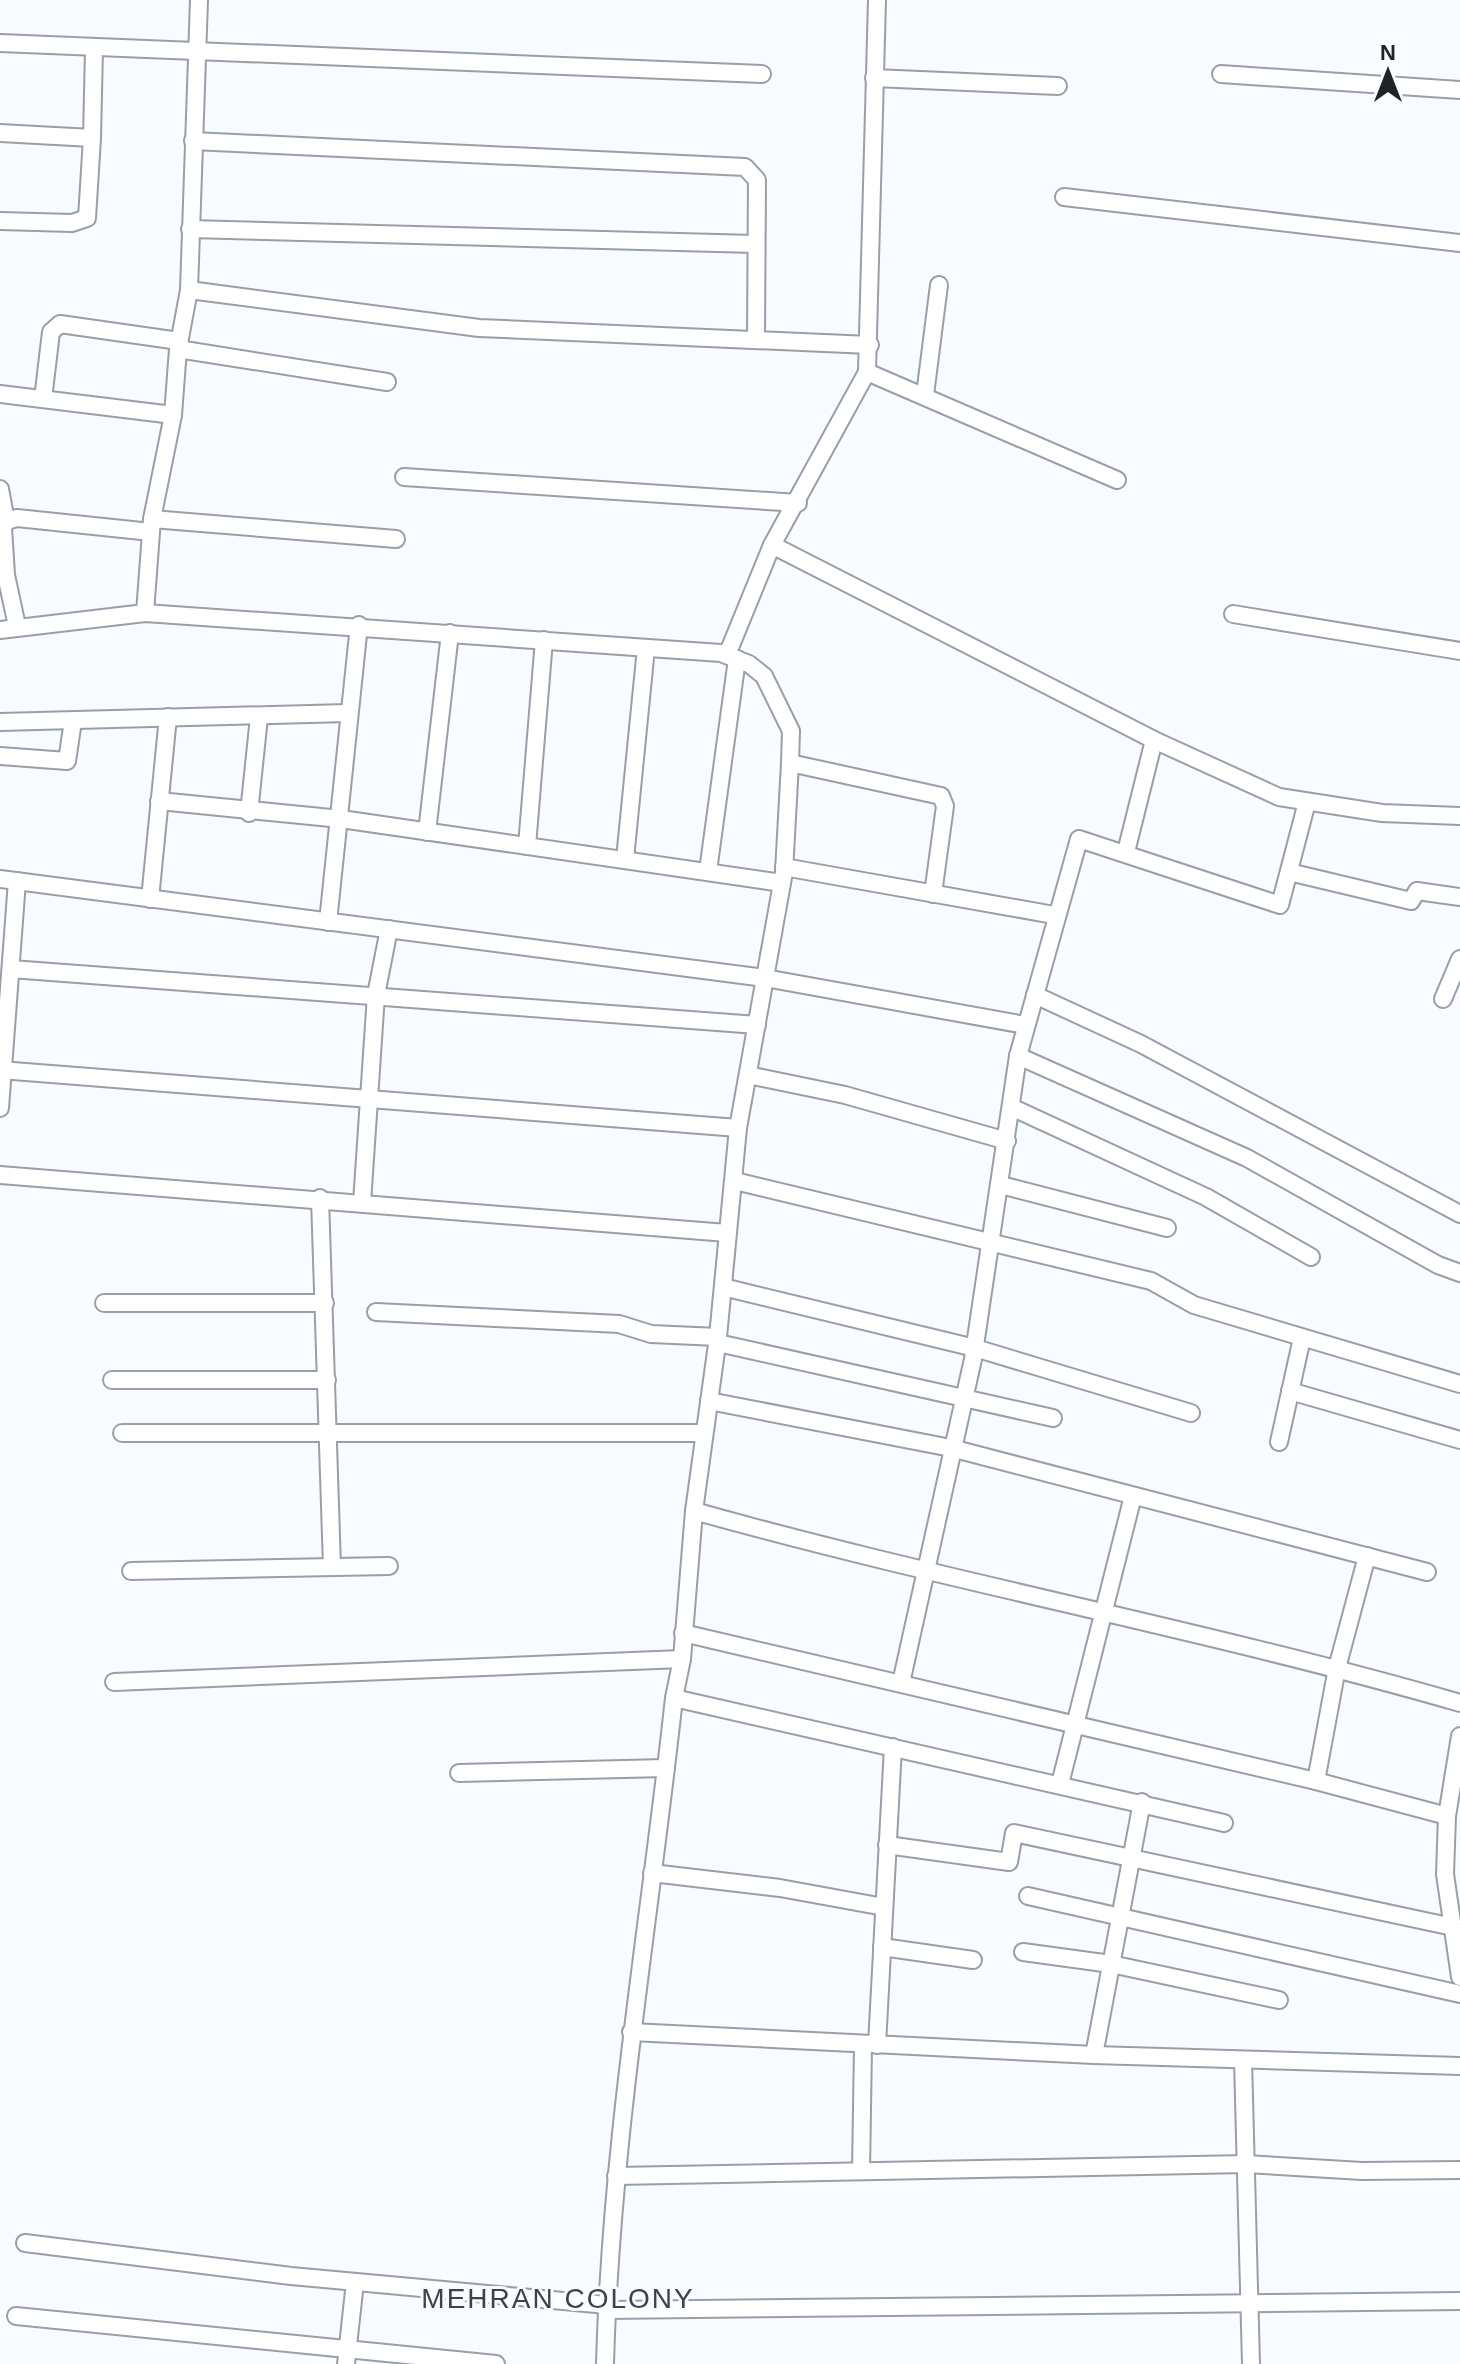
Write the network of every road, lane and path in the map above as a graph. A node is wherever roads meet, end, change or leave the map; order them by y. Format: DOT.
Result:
graph roads {
  1 [pos="199,0"];
  2 [pos="877,0"];
  3 [pos="0,43"];
  4 [pos="94,48"];
  5 [pos="197,53"];
  6 [pos="762,74"];
  7 [pos="1221,74"];
  8 [pos="874,78"];
  9 [pos="1058,86"];
  10 [pos="1460,90"];
  11 [pos="0,133"];
  12 [pos="92,138"];
  13 [pos="193,141"];
  14 [pos="1064,197"];
  15 [pos="0,221"];
  16 [pos="190,229"];
  17 [pos="1460,243"];
  18 [pos="755,244"];
  19 [pos="939,285"];
  20 [pos="189,290"];
  21 [pos="756,337"];
  22 [pos="178,345"];
  23 [pos="870,345"];
  24 [pos="867,372"];
  25 [pos="387,382"];
  26 [pos="0,394"];
  27 [pos="925,395"];
  28 [pos="43,399"];
  29 [pos="173,415"];
  30 [pos="404,477"];
  31 [pos="1117,480"];
  32 [pos="0,489"];
  33 [pos="798,503"];
  34 [pos="6,521"];
  35 [pos="151,525"];
  36 [pos="396,539"];
  37 [pos="772,545"];
  38 [pos="3,575"];
  39 [pos="145,613"];
  40 [pos="1233,614"];
  41 [pos="359,625"];
  42 [pos="8,628"];
  43 [pos="450,633"];
  44 [pos="544,640"];
  45 [pos="646,648"];
  46 [pos="1460,651"];
  47 [pos="732,657"];
  48 [pos="347,713"];
  49 [pos="168,717"];
  50 [pos="259,717"];
  51 [pos="73,721"];
  52 [pos="0,722"];
  53 [pos="1154,740"];
  54 [pos="0,756"];
  55 [pos="790,763"];
  56 [pos="159,801"];
  57 [pos="1307,802"];
  58 [pos="249,813"];
  59 [pos="1460,816"];
  60 [pos="341,819"];
  61 [pos="427,832"];
  62 [pos="527,846"];
  63 [pos="1126,852"];
  64 [pos="625,859"];
  65 [pos="708,871"];
  66 [pos="1289,872"];
  67 [pos="783,875"];
  68 [pos="8,880"];
  69 [pos="933,894"];
  70 [pos="1460,897"];
  71 [pos="150,899"];
  72 [pos="1054,915"];
  73 [pos="328,922"];
  74 [pos="389,929"];
  75 [pos="1460,959"];
  76 [pos="7,960"];
  77 [pos="765,978"];
  78 [pos="376,995"];
  79 [pos="1035,995"];
  80 [pos="1443,999"];
  81 [pos="757,1025"];
  82 [pos="1025,1025"];
  83 [pos="1018,1056"];
  84 [pos="1,1070"];
  85 [pos="748,1075"];
  86 [pos="371,1098"];
  87 [pos="1011,1107"];
  88 [pos="0,1108"];
  89 [pos="738,1128"];
  90 [pos="1007,1141"];
  91 [pos="0,1175"];
  92 [pos="735,1181"];
  93 [pos="1001,1185"];
  94 [pos="320,1198"];
  95 [pos="362,1203"];
  96 [pos="1460,1214"];
  97 [pos="1167,1228"];
  98 [pos="727,1233"];
  99 [pos="992,1241"];
  100 [pos="1311,1257"];
  101 [pos="1460,1273"];
  102 [pos="723,1287"];
  103 [pos="104,1303"];
  104 [pos="325,1303"];
  105 [pos="376,1312"];
  106 [pos="1302,1338"];
  107 [pos="718,1340"];
  108 [pos="975,1348"];
  109 [pos="112,1380"];
  110 [pos="327,1380"];
  111 [pos="1460,1384"];
  112 [pos="1290,1391"];
  113 [pos="964,1397"];
  114 [pos="709,1401"];
  115 [pos="1191,1413"];
  116 [pos="1053,1418"];
  117 [pos="122,1433"];
  118 [pos="328,1433"];
  119 [pos="704,1433"];
  120 [pos="1460,1440"];
  121 [pos="1279,1442"];
  122 [pos="951,1448"];
  123 [pos="1133,1496"];
  124 [pos="694,1511"];
  125 [pos="1367,1556"];
  126 [pos="389,1566"];
  127 [pos="332,1567"];
  128 [pos="925,1570"];
  129 [pos="131,1571"];
  130 [pos="1427,1572"];
  131 [pos="1104,1610"];
  132 [pos="683,1633"];
  133 [pos="682,1659"];
  134 [pos="1337,1668"];
  135 [pos="114,1682"];
  136 [pos="901,1683"];
  137 [pos="674,1698"];
  138 [pos="1460,1703"];
  139 [pos="1078,1725"];
  140 [pos="1460,1736"];
  141 [pos="893,1747"];
  142 [pos="666,1768"];
  143 [pos="459,1773"];
  144 [pos="1316,1781"];
  145 [pos="1060,1784"];
  146 [pos="1455,1788"];
  147 [pos="1142,1802"];
  148 [pos="1447,1816"];
  149 [pos="1224,1823"];
  150 [pos="887,1845"];
  151 [pos="1132,1858"];
  152 [pos="652,1873"];
  153 [pos="1028,1896"];
  154 [pos="884,1907"];
  155 [pos="1121,1916"];
  156 [pos="1453,1927"];
  157 [pos="882,1947"];
  158 [pos="1023,1952"];
  159 [pos="973,1960"];
  160 [pos="1111,1964"];
  161 [pos="1460,1977"];
  162 [pos="1460,1994"];
  163 [pos="1279,2000"];
  164 [pos="631,2032"];
  165 [pos="870,2046"];
  166 [pos="1094,2055"];
  167 [pos="1243,2060"];
  168 [pos="1460,2066"];
  169 [pos="1246,2164"];
  170 [pos="1460,2170"];
  171 [pos="861,2171"];
  172 [pos="616,2176"];
  173 [pos="25,2243"];
  174 [pos="355,2282"];
  175 [pos="1460,2301"];
  176 [pos="1249,2304"];
  177 [pos="606,2307"];
  178 [pos="16,2316"];
  179 [pos="346,2356"];
  180 [pos="496,2364"];
  181 [pos="605,2364"];
  182 [pos="1251,2364"];
  1 -- 5 [label="street"];
  2 -- 8 [label="street"];
  3 -- 4 [label="street"];
  4 -- 5 [label="street"];
  4 -- 12 [label="street"];
  5 -- 6 [label="street"];
  5 -- 13 [label="street"];
  7 -- 10 [label="street"];
  8 -- 9 [label="street"];
  8 -- 23 [label="street"];
  11 -- 12 [label="street"];
  12 -- 15 [label="street"];
  13 -- 16 [label="street"];
  13 -- 18 [label="street"];
  14 -- 17 [label="street"];
  16 -- 18 [label="street"];
  16 -- 20 [label="street"];
  18 -- 21 [label="street"];
  19 -- 27 [label="street"];
  20 -- 21 [label="street"];
  20 -- 22 [label="street"];
  21 -- 23 [label="street"];
  22 -- 25 [label="street"];
  22 -- 28 [label="street"];
  22 -- 29 [label="street"];
  23 -- 24 [label="street"];
  24 -- 27 [label="street"];
  24 -- 33 [label="street"];
  26 -- 28 [label="street"];
  27 -- 31 [label="street"];
  28 -- 29 [label="street"];
  29 -- 35 [label="street"];
  30 -- 33 [label="street"];
  32 -- 34 [label="street"];
  33 -- 37 [label="street"];
  34 -- 35 [label="street"];
  34 -- 38 [label="street"];
  35 -- 36 [label="street"];
  35 -- 39 [label="street"];
  37 -- 47 [label="street"];
  37 -- 53 [label="street"];
  38 -- 42 [label="street"];
  39 -- 41 [label="street"];
  39 -- 42 [label="street"];
  40 -- 46 [label="street"];
  41 -- 43 [label="street"];
  41 -- 48 [label="street"];
  43 -- 44 [label="street"];
  43 -- 61 [label="street"];
  44 -- 45 [label="street"];
  44 -- 62 [label="street"];
  45 -- 47 [label="street"];
  45 -- 64 [label="street"];
  47 -- 55 [label="street"];
  47 -- 65 [label="street"];
  48 -- 50 [label="street"];
  48 -- 60 [label="street"];
  49 -- 50 [label="street"];
  49 -- 51 [label="street"];
  49 -- 56 [label="street"];
  50 -- 58 [label="street"];
  51 -- 52 [label="street"];
  51 -- 54 [label="street"];
  53 -- 57 [label="street"];
  53 -- 63 [label="street"];
  55 -- 67 [label="street"];
  55 -- 69 [label="street"];
  56 -- 58 [label="street"];
  56 -- 71 [label="street"];
  57 -- 59 [label="street"];
  57 -- 66 [label="street"];
  58 -- 60 [label="street"];
  60 -- 61 [label="street"];
  60 -- 73 [label="street"];
  61 -- 62 [label="street"];
  62 -- 64 [label="street"];
  63 -- 66 [label="street"];
  63 -- 72 [label="street"];
  64 -- 65 [label="street"];
  65 -- 67 [label="street"];
  66 -- 70 [label="street"];
  67 -- 69 [label="street"];
  67 -- 77 [label="street"];
  68 -- 71 [label="street"];
  68 -- 76 [label="street"];
  69 -- 72 [label="street"];
  71 -- 73 [label="street"];
  72 -- 79 [label="street"];
  73 -- 74 [label="street"];
  74 -- 77 [label="street"];
  74 -- 78 [label="street"];
  75 -- 80 [label="street"];
  76 -- 78 [label="street"];
  76 -- 84 [label="street"];
  77 -- 81 [label="street"];
  77 -- 82 [label="street"];
  78 -- 81 [label="street"];
  78 -- 86 [label="street"];
  79 -- 82 [label="street"];
  79 -- 96 [label="street"];
  81 -- 85 [label="street"];
  82 -- 83 [label="street"];
  83 -- 87 [label="street"];
  83 -- 101 [label="street"];
  84 -- 86 [label="street"];
  84 -- 88 [label="street"];
  85 -- 89 [label="street"];
  85 -- 90 [label="street"];
  86 -- 89 [label="street"];
  86 -- 95 [label="street"];
  87 -- 90 [label="street"];
  87 -- 100 [label="street"];
  89 -- 92 [label="street"];
  90 -- 93 [label="street"];
  91 -- 94 [label="street"];
  92 -- 98 [label="street"];
  92 -- 99 [label="street"];
  93 -- 97 [label="street"];
  93 -- 99 [label="street"];
  94 -- 95 [label="street"];
  94 -- 104 [label="street"];
  95 -- 98 [label="street"];
  98 -- 102 [label="street"];
  99 -- 106 [label="street"];
  99 -- 108 [label="street"];
  102 -- 107 [label="street"];
  102 -- 108 [label="street"];
  103 -- 104 [label="street"];
  104 -- 110 [label="street"];
  105 -- 107 [label="street"];
  106 -- 111 [label="street"];
  106 -- 112 [label="street"];
  107 -- 113 [label="street"];
  107 -- 114 [label="street"];
  108 -- 113 [label="street"];
  108 -- 115 [label="street"];
  109 -- 110 [label="street"];
  110 -- 118 [label="street"];
  112 -- 120 [label="street"];
  112 -- 121 [label="street"];
  113 -- 116 [label="street"];
  113 -- 122 [label="street"];
  114 -- 119 [label="street"];
  114 -- 122 [label="street"];
  117 -- 118 [label="street"];
  118 -- 119 [label="street"];
  118 -- 127 [label="street"];
  119 -- 124 [label="street"];
  122 -- 123 [label="street"];
  122 -- 128 [label="street"];
  123 -- 125 [label="street"];
  123 -- 131 [label="street"];
  124 -- 128 [label="street"];
  124 -- 132 [label="street"];
  125 -- 130 [label="street"];
  125 -- 134 [label="street"];
  126 -- 127 [label="street"];
  127 -- 129 [label="street"];
  128 -- 131 [label="street"];
  128 -- 136 [label="street"];
  131 -- 134 [label="street"];
  131 -- 139 [label="street"];
  132 -- 133 [label="street"];
  132 -- 136 [label="street"];
  133 -- 135 [label="street"];
  133 -- 137 [label="street"];
  134 -- 138 [label="street"];
  134 -- 144 [label="street"];
  136 -- 139 [label="street"];
  137 -- 141 [label="street"];
  137 -- 142 [label="street"];
  139 -- 144 [label="street"];
  139 -- 145 [label="street"];
  140 -- 146 [label="street"];
  141 -- 145 [label="street"];
  141 -- 150 [label="street"];
  142 -- 143 [label="street"];
  142 -- 152 [label="street"];
  144 -- 148 [label="street"];
  145 -- 147 [label="street"];
  146 -- 148 [label="street"];
  147 -- 149 [label="street"];
  147 -- 151 [label="street"];
  148 -- 156 [label="street"];
  150 -- 151 [label="street"];
  150 -- 154 [label="street"];
  151 -- 155 [label="street"];
  151 -- 156 [label="street"];
  152 -- 154 [label="street"];
  152 -- 164 [label="street"];
  153 -- 155 [label="street"];
  154 -- 157 [label="street"];
  155 -- 160 [label="street"];
  155 -- 162 [label="street"];
  156 -- 161 [label="street"];
  157 -- 159 [label="street"];
  157 -- 165 [label="street"];
  158 -- 160 [label="street"];
  160 -- 163 [label="street"];
  160 -- 166 [label="street"];
  164 -- 165 [label="street"];
  164 -- 172 [label="street"];
  165 -- 166 [label="street"];
  165 -- 171 [label="street"];
  166 -- 167 [label="street"];
  167 -- 168 [label="street"];
  167 -- 169 [label="street"];
  169 -- 170 [label="street"];
  169 -- 171 [label="street"];
  169 -- 176 [label="street"];
  171 -- 172 [label="street"];
  172 -- 177 [label="street"];
  173 -- 174 [label="street"];
  174 -- 177 [label="street"];
  174 -- 179 [label="street"];
  175 -- 176 [label="street"];
  176 -- 177 [label="street"];
  176 -- 182 [label="street"];
  177 -- 181 [label="street"];
  178 -- 179 [label="street"];
  179 -- 180 [label="street"];
}
